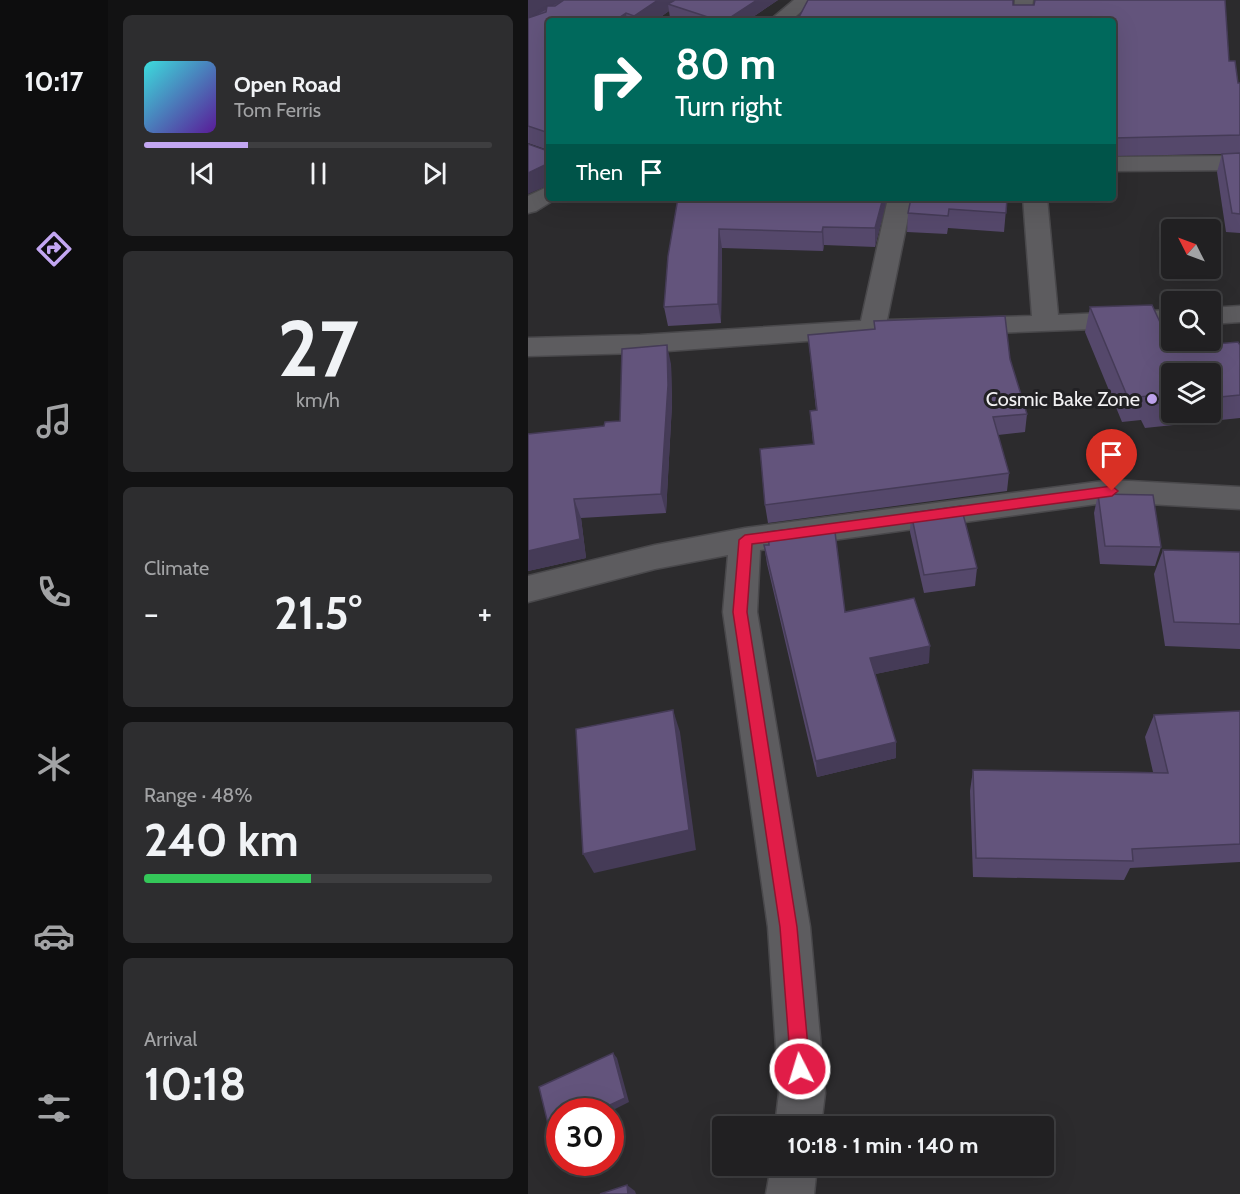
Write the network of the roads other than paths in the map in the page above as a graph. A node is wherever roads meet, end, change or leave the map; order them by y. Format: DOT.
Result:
graph roads {
  1 [pos="806,0"];
  2 [pos="1024,0"];
  3 [pos="782,18"];
  4 [pos="1022,18"];
  5 [pos="1240,163"];
  6 [pos="1116,165"];
  7 [pos="546,195"];
  8 [pos="899,201"];
  9 [pos="1035,201"];
  10 [pos="528,207"];
  11 [pos="1240,314"];
  12 [pos="1221,315"];
  13 [pos="1161,319"];
  14 [pos="1046,324"];
  15 [pos="872,329"];
  16 [pos="528,347"];
  17 [pos="1240,498"];
  18 [pos="745,540"];
  19 [pos="528,590"];
  20 [pos="799,1116"];
  21 [pos="793,1176"];
  22 [pos="790,1194"];
  1 -- 3 [label="street"];
  2 -- 4 [label="street"];
  5 -- 6 [label="street"];
  7 -- 10 [label="street"];
  8 -- 15 [label="street"];
  9 -- 14 [label="street"];
  11 -- 12 [label="street"];
  13 -- 14 [label="street"];
  14 -- 15 [label="street"];
  15 -- 16 [label="street"];
  17 -- 18 [label="street"];
  18 -- 19 [label="street"];
  18 -- 20 [label="street"];
  21 -- 22 [label="street"];
}
